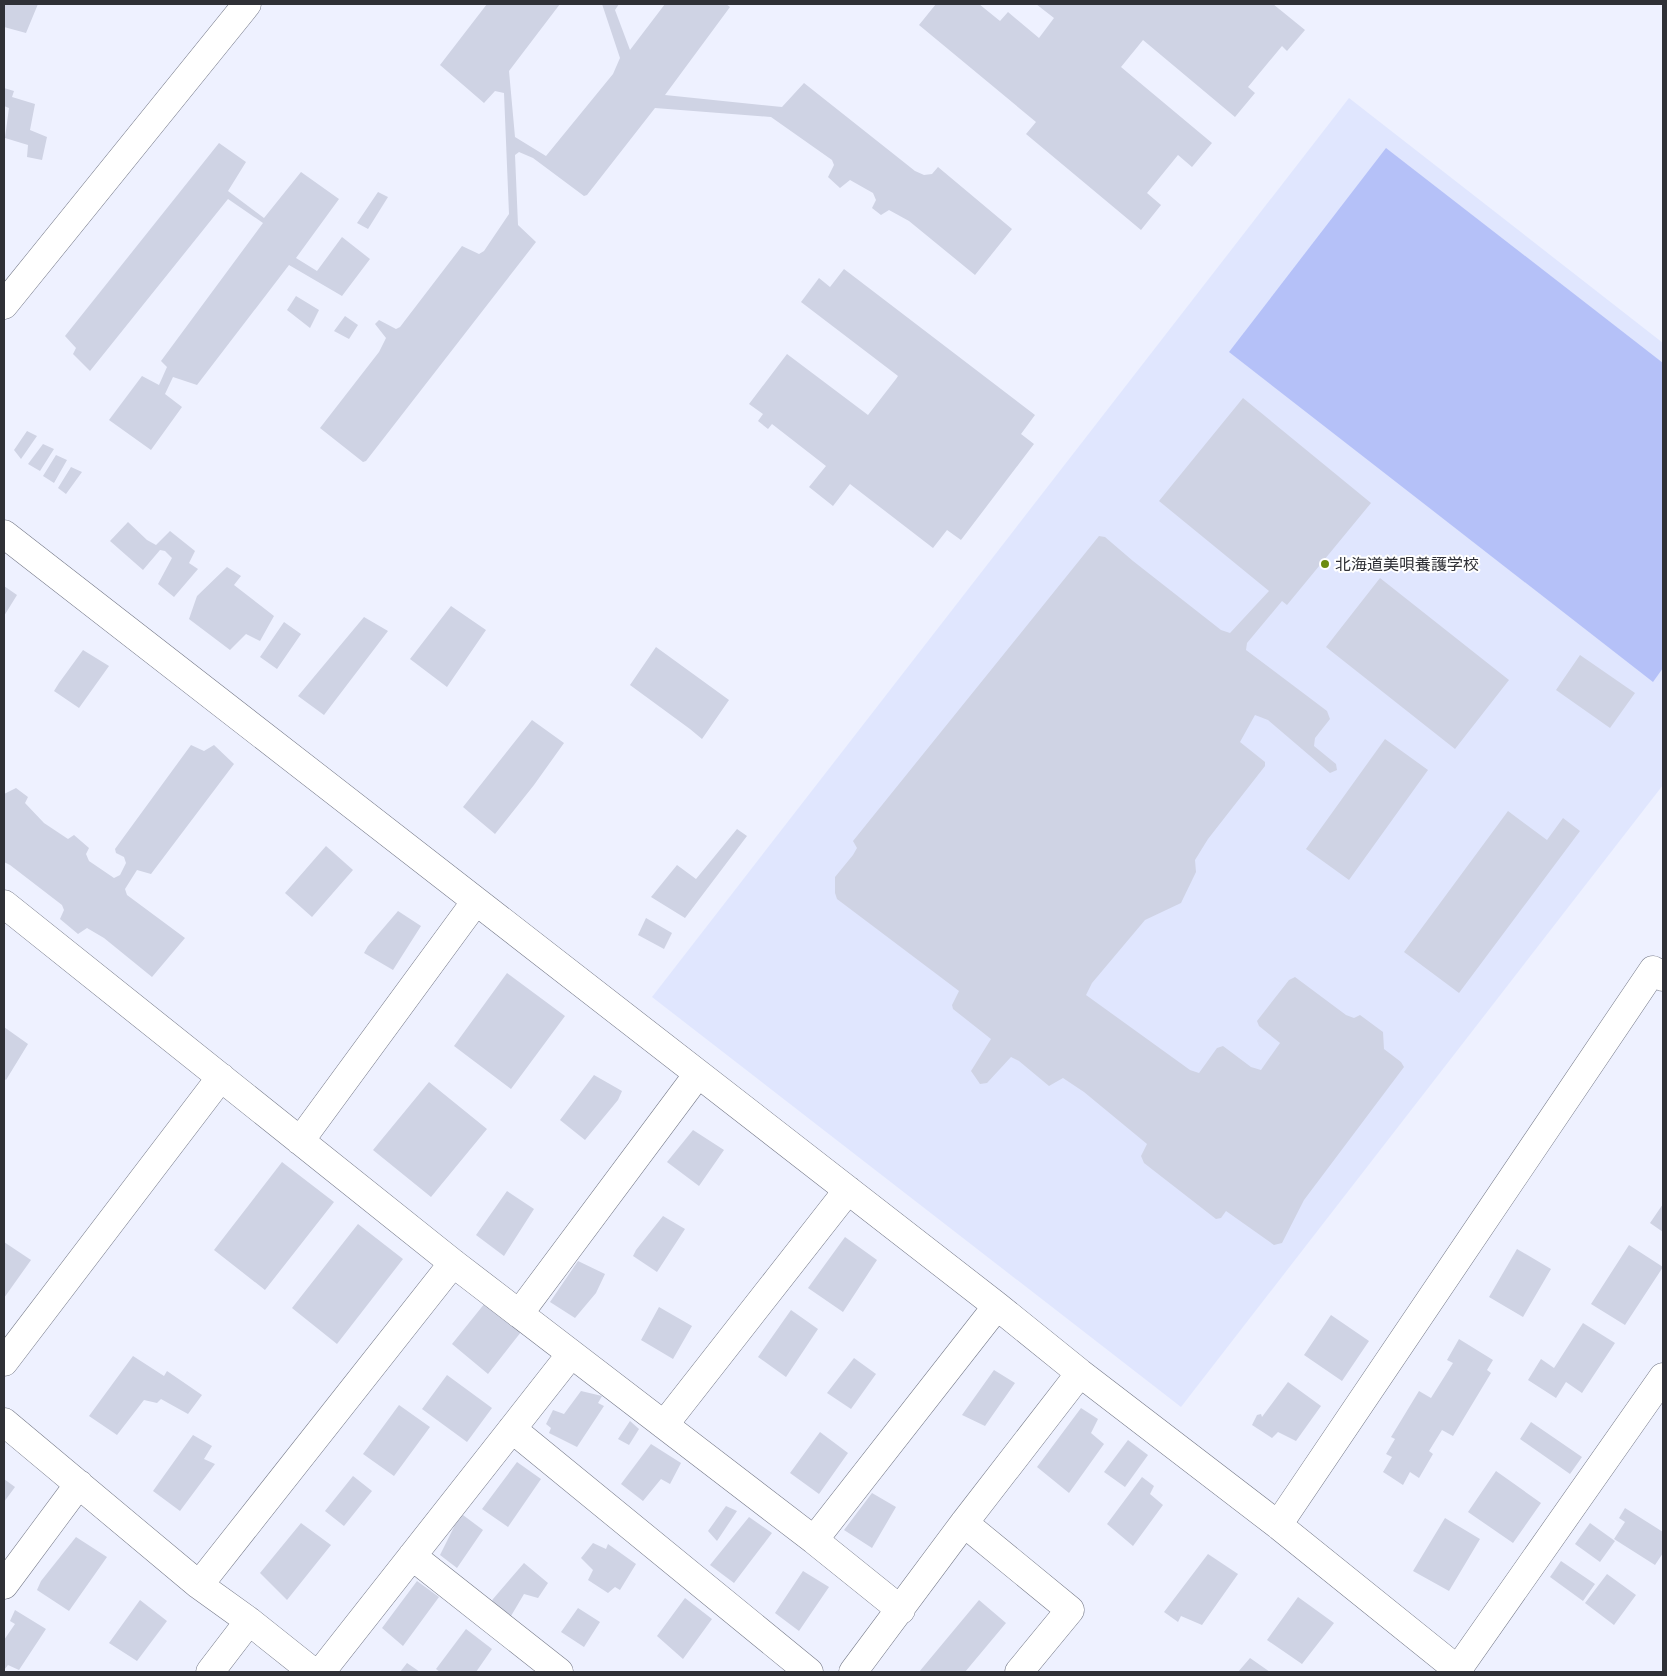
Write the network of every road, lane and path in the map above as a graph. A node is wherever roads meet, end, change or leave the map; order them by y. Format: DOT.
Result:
graph roads {
  1 [pos="247,4"];
  2 [pos="4,305"];
  3 [pos="4,534"];
  4 [pos="476,901"];
  5 [pos="4,904"];
  6 [pos="1663,977"];
  7 [pos="698,1074"];
  8 [pos="221,1077"];
  9 [pos="300,1141"];
  10 [pos="848,1190"];
  11 [pos="453,1263"];
  12 [pos="997,1306"];
  13 [pos="519,1314"];
  14 [pos="571,1354"];
  15 [pos="4,1362"];
  16 [pos="1080,1373"];
  17 [pos="1663,1377"];
  18 [pos="4,1422"];
  19 [pos="664,1426"];
  20 [pos="512,1429"];
  21 [pos="79,1484"];
  22 [pos="964,1523"];
  23 [pos="1278,1525"];
  24 [pos="814,1540"];
  25 [pos="412,1556"];
  26 [pos="4,1585"];
  27 [pos="199,1585"];
  28 [pos="901,1610"];
  29 [pos="249,1621"];
  30 [pos="1457,1671"];
  31 [pos="210,1672"];
  32 [pos="314,1672"];
  33 [pos="321,1672"];
  34 [pos="559,1672"];
  35 [pos="809,1672"];
  36 [pos="853,1672"];
  37 [pos="1019,1672"];
  1 -- 2 [label="street"];
  3 -- 4 [label="street"];
  4 -- 7 [label="street"];
  4 -- 9 [label="street"];
  5 -- 8 [label="street"];
  6 -- 23 [label="street"];
  7 -- 10 [label="street"];
  7 -- 13 [label="street"];
  8 -- 9 [label="street"];
  8 -- 15 [label="street"];
  9 -- 11 [label="street"];
  10 -- 12 [label="street"];
  10 -- 19 [label="street"];
  11 -- 13 [label="street"];
  11 -- 27 [label="street"];
  12 -- 16 [label="street"];
  12 -- 24 [label="street"];
  13 -- 14 [label="street"];
  14 -- 19 [label="street"];
  14 -- 20 [label="street"];
  16 -- 22 [label="street"];
  16 -- 23 [label="street"];
  17 -- 30 [label="street"];
  18 -- 21 [label="street"];
  19 -- 24 [label="street"];
  20 -- 25 [label="street"];
  20 -- 35 [label="street"];
  21 -- 26 [label="street"];
  21 -- 27 [label="street"];
  22 -- 28 [label="street"];
  22 -- 37 [label="street"];
  23 -- 30 [label="street"];
  24 -- 28 [label="street"];
  25 -- 33 [label="street"];
  25 -- 34 [label="street"];
  27 -- 29 [label="street"];
  28 -- 36 [label="street"];
  29 -- 31 [label="street"];
  29 -- 32 [label="street"];
}
